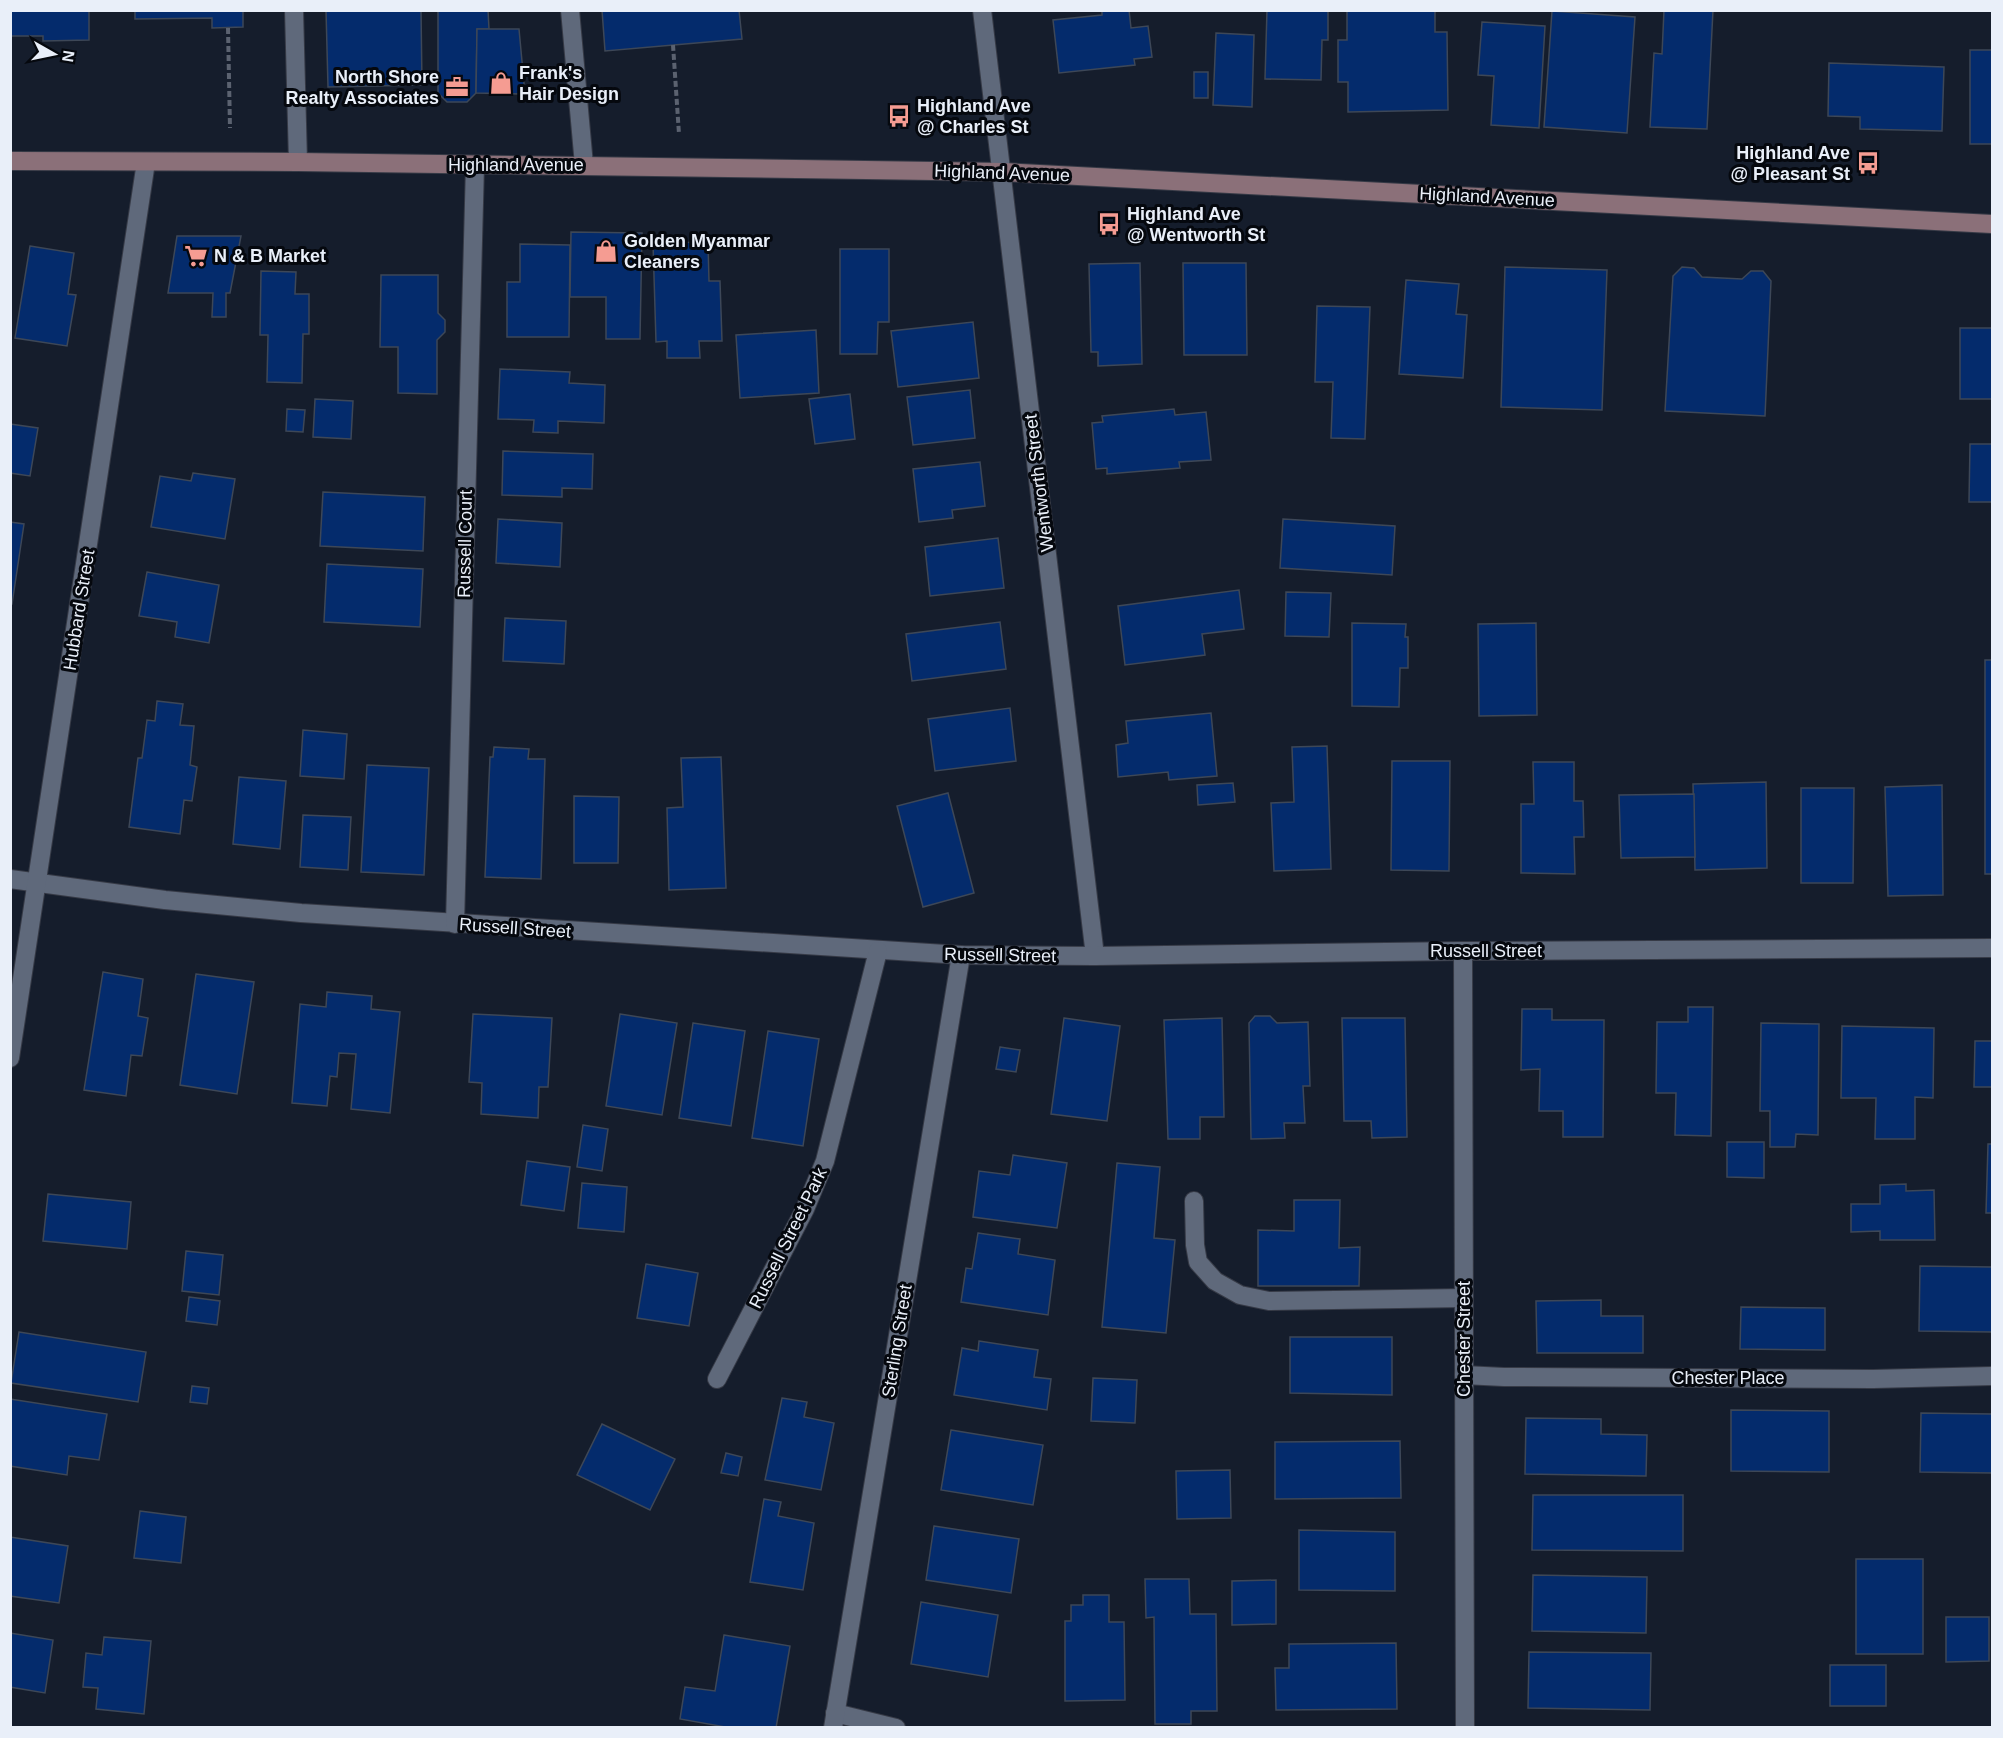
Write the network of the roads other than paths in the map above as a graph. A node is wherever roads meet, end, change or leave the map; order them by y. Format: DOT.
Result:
graph roads {
  1 [pos="294,10"];
  2 [pos="570,10"];
  3 [pos="982,10"];
  4 [pos="10,161"];
  5 [pos="146,162"];
  6 [pos="298,162"];
  7 [pos="475,165"];
  8 [pos="584,165"];
  9 [pos="1003,171"];
  10 [pos="1992,224"];
  11 [pos="10,879"];
  12 [pos="38,884"];
  13 [pos="455,924"];
  14 [pos="1992,948"];
  15 [pos="878,951"];
  16 [pos="1463,951"];
  17 [pos="961,956"];
  18 [pos="1095,956"];
  19 [pos="10,1058"];
  20 [pos="1194,1201"];
  21 [pos="1464,1298"];
  22 [pos="1464,1375"];
  23 [pos="1992,1376"];
  24 [pos="717,1379"];
  25 [pos="834,1720"];
  26 [pos="897,1728"];
  27 [pos="1465,1728"];
  1 -- 6 [label="street"];
  2 -- 8 [label="street"];
  3 -- 9 [label="street, Wentworth Street"];
  4 -- 5 [label="main road, Highland Avenue"];
  5 -- 6 [label="main road, Highland Avenue"];
  5 -- 12 [label="street, Hubbard Street"];
  6 -- 7 [label="main road, Highland Avenue"];
  7 -- 8 [label="main road, Highland Avenue"];
  7 -- 13 [label="street, Russell Court"];
  8 -- 9 [label="main road, Highland Avenue"];
  9 -- 10 [label="main road, Highland Avenue"];
  9 -- 18 [label="street, Wentworth Street"];
  11 -- 12 [label="street, Russell Street"];
  12 -- 13 [label="street, Russell Street"];
  12 -- 19 [label="street, Hubbard Street"];
  13 -- 15 [label="street, Russell Street"];
  14 -- 16 [label="street, Russell Street"];
  15 -- 17 [label="street, Russell Street"];
  15 -- 24 [label="street, Russell Street Park"];
  16 -- 18 [label="street, Russell Street"];
  16 -- 21 [label="street, Chester Street"];
  17 -- 18 [label="street, Russell Street"];
  17 -- 25 [label="street, Sterling Street"];
  20 -- 21 [label="street"];
  21 -- 22 [label="street, Chester Street"];
  22 -- 23 [label="street, Chester Place"];
  22 -- 27 [label="street, Chester Street"];
  25 -- 26 [label="street"];
}
